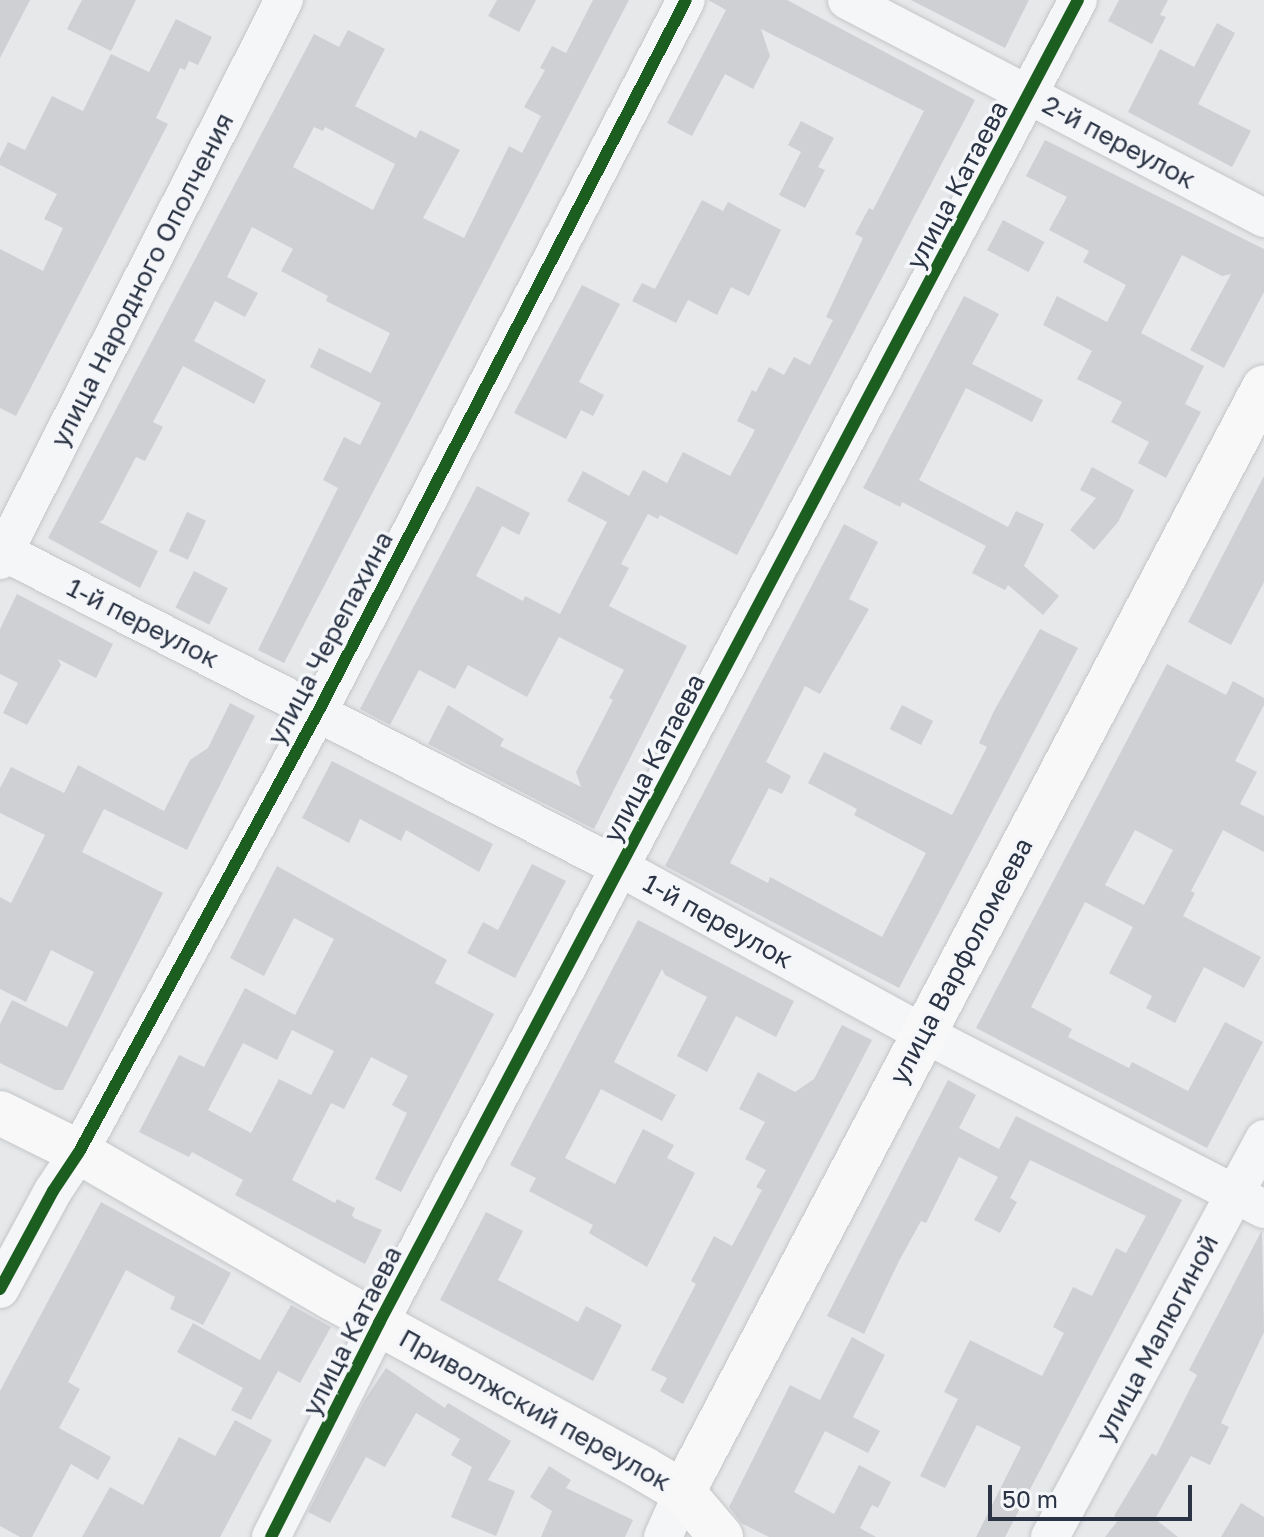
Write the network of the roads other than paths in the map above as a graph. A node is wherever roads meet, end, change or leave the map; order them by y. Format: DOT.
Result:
graph roads {
  1 [pos="284,0"];
  2 [pos="686,0"];
  3 [pos="847,0"];
  4 [pos="1078,0"];
  5 [pos="1029,95"];
  6 [pos="1264,218"];
  7 [pos="1264,387"];
  8 [pos="1,554"];
  9 [pos="318,712"];
  10 [pos="621,868"];
  11 [pos="923,1033"];
  12 [pos="0,1113"];
  13 [pos="1264,1139"];
  14 [pos="79,1152"];
  15 [pos="1249,1201"];
  16 [pos="0,1289"];
  17 [pos="379,1323"];
  18 [pos="683,1492"];
  19 [pos="271,1537"];
  20 [pos="663,1537"];
  21 [pos="721,1537"];
  22 [pos="1050,1537"];
  1 -- 8 [label="street, улица Народного Ополчения"];
  2 -- 9 [label="street, улица Черепахина"];
  3 -- 5 [label="street, 2-й переулок"];
  4 -- 5 [label="street, улица Катаева"];
  5 -- 6 [label="street, 2-й переулок"];
  5 -- 10 [label="street, улица Катаева"];
  7 -- 11 [label="main road, улица Варфоломеева"];
  8 -- 9 [label="street, 1-й переулок"];
  9 -- 10 [label="street, 1-й переулок"];
  9 -- 14 [label="street, улица Черепахина"];
  10 -- 11 [label="street, 1-й переулок"];
  10 -- 17 [label="street, улица Катаева"];
  11 -- 15 [label="street, 1-й переулок"];
  11 -- 18 [label="main road, улица Варфоломеева"];
  12 -- 14 [label="main road, Приволжский переулок"];
  13 -- 15 [label="street, улица Малюгиной"];
  14 -- 16 [label="street, улица Черепахина"];
  14 -- 17 [label="main road, Приволжский переулок"];
  15 -- 22 [label="street, улица Малюгиной"];
  17 -- 18 [label="main road, Приволжский переулок"];
  17 -- 19 [label="street, улица Катаева"];
  18 -- 20 [label="street, улица Варфоломеева"];
  18 -- 21 [label="main road, Приволжский переулок"];
}
